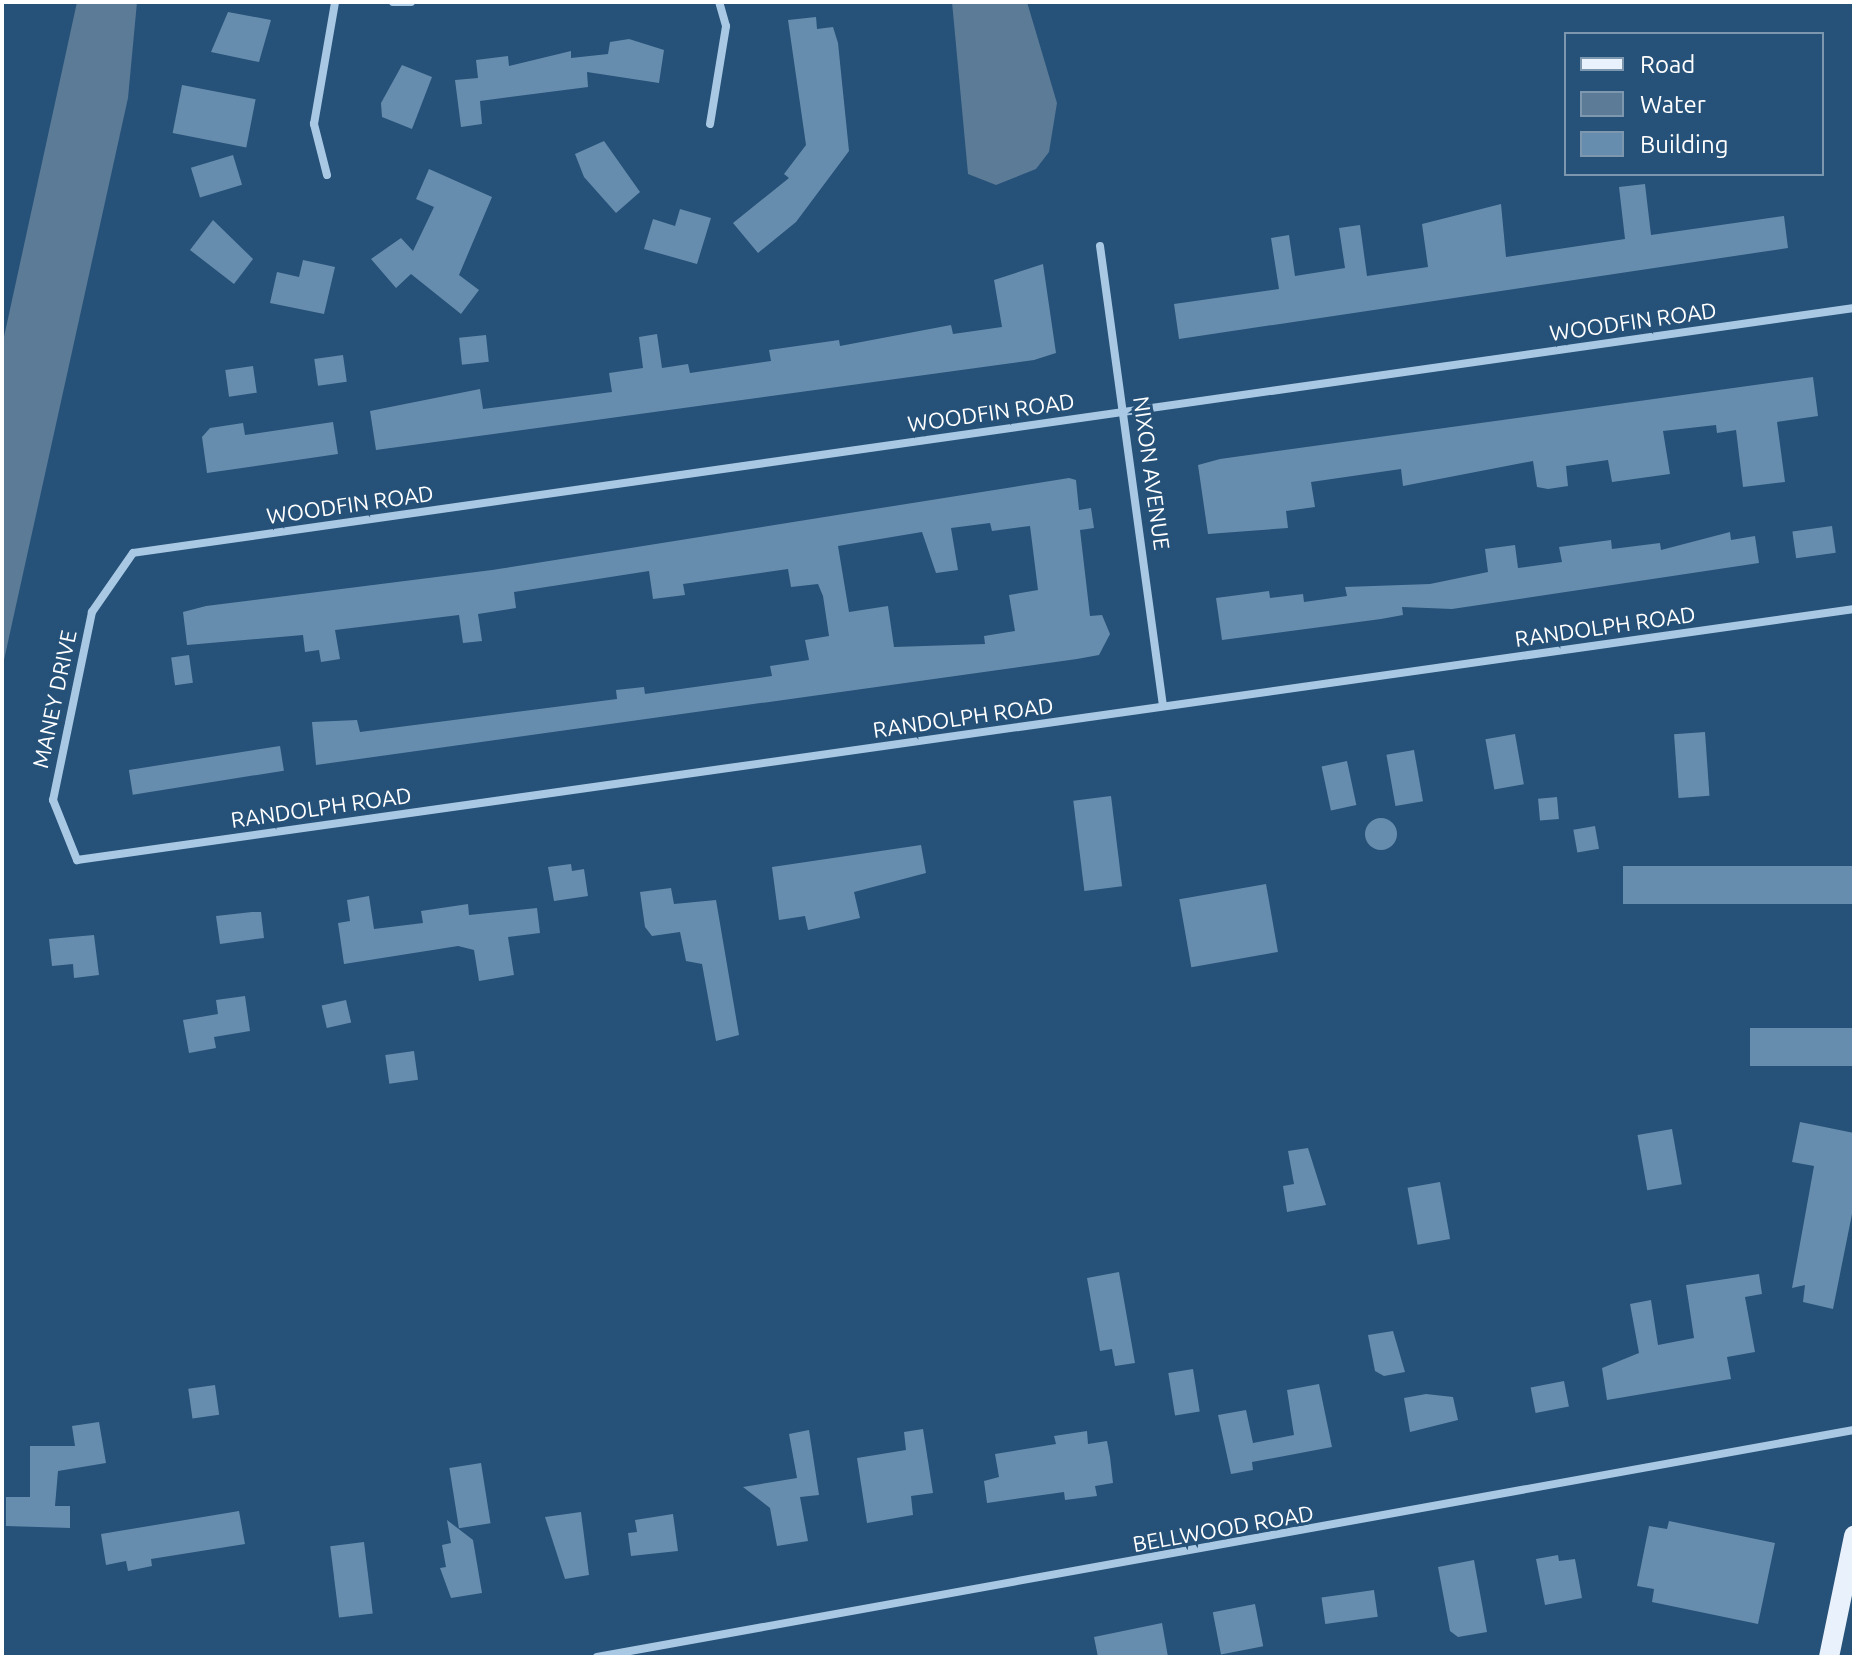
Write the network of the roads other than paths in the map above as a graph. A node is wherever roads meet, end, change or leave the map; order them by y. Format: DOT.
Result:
graph roads {
  1 [pos="335,2"];
  2 [pos="393,2"];
  3 [pos="411,2"];
  4 [pos="719,2"];
  5 [pos="710,124"];
  6 [pos="327,175"];
  7 [pos="1100,246"];
  8 [pos="1854,308"];
  9 [pos="1125,411"];
  10 [pos="133,553"];
  11 [pos="1854,609"];
  12 [pos="1163,706"];
  13 [pos="77,860"];
  14 [pos="1854,1430"];
  15 [pos="1854,1536"];
  16 [pos="597,1657"];
  17 [pos="1829,1657"];
  1 -- 6 [label="street"];
  2 -- 3 [label="street"];
  4 -- 5 [label="street"];
  7 -- 9 [label="street, NIXON AVENUE"];
  8 -- 9 [label="street, WOODFIN ROAD"];
  9 -- 10 [label="street, WOODFIN ROAD"];
  9 -- 12 [label="street, NIXON AVENUE"];
  10 -- 13 [label="street, MANEY DRIVE"];
  11 -- 12 [label="street, RANDOLPH ROAD"];
  12 -- 13 [label="street, RANDOLPH ROAD"];
  14 -- 16 [label="street, BELLWOOD ROAD"];
  15 -- 17 [label="main road"];
}
